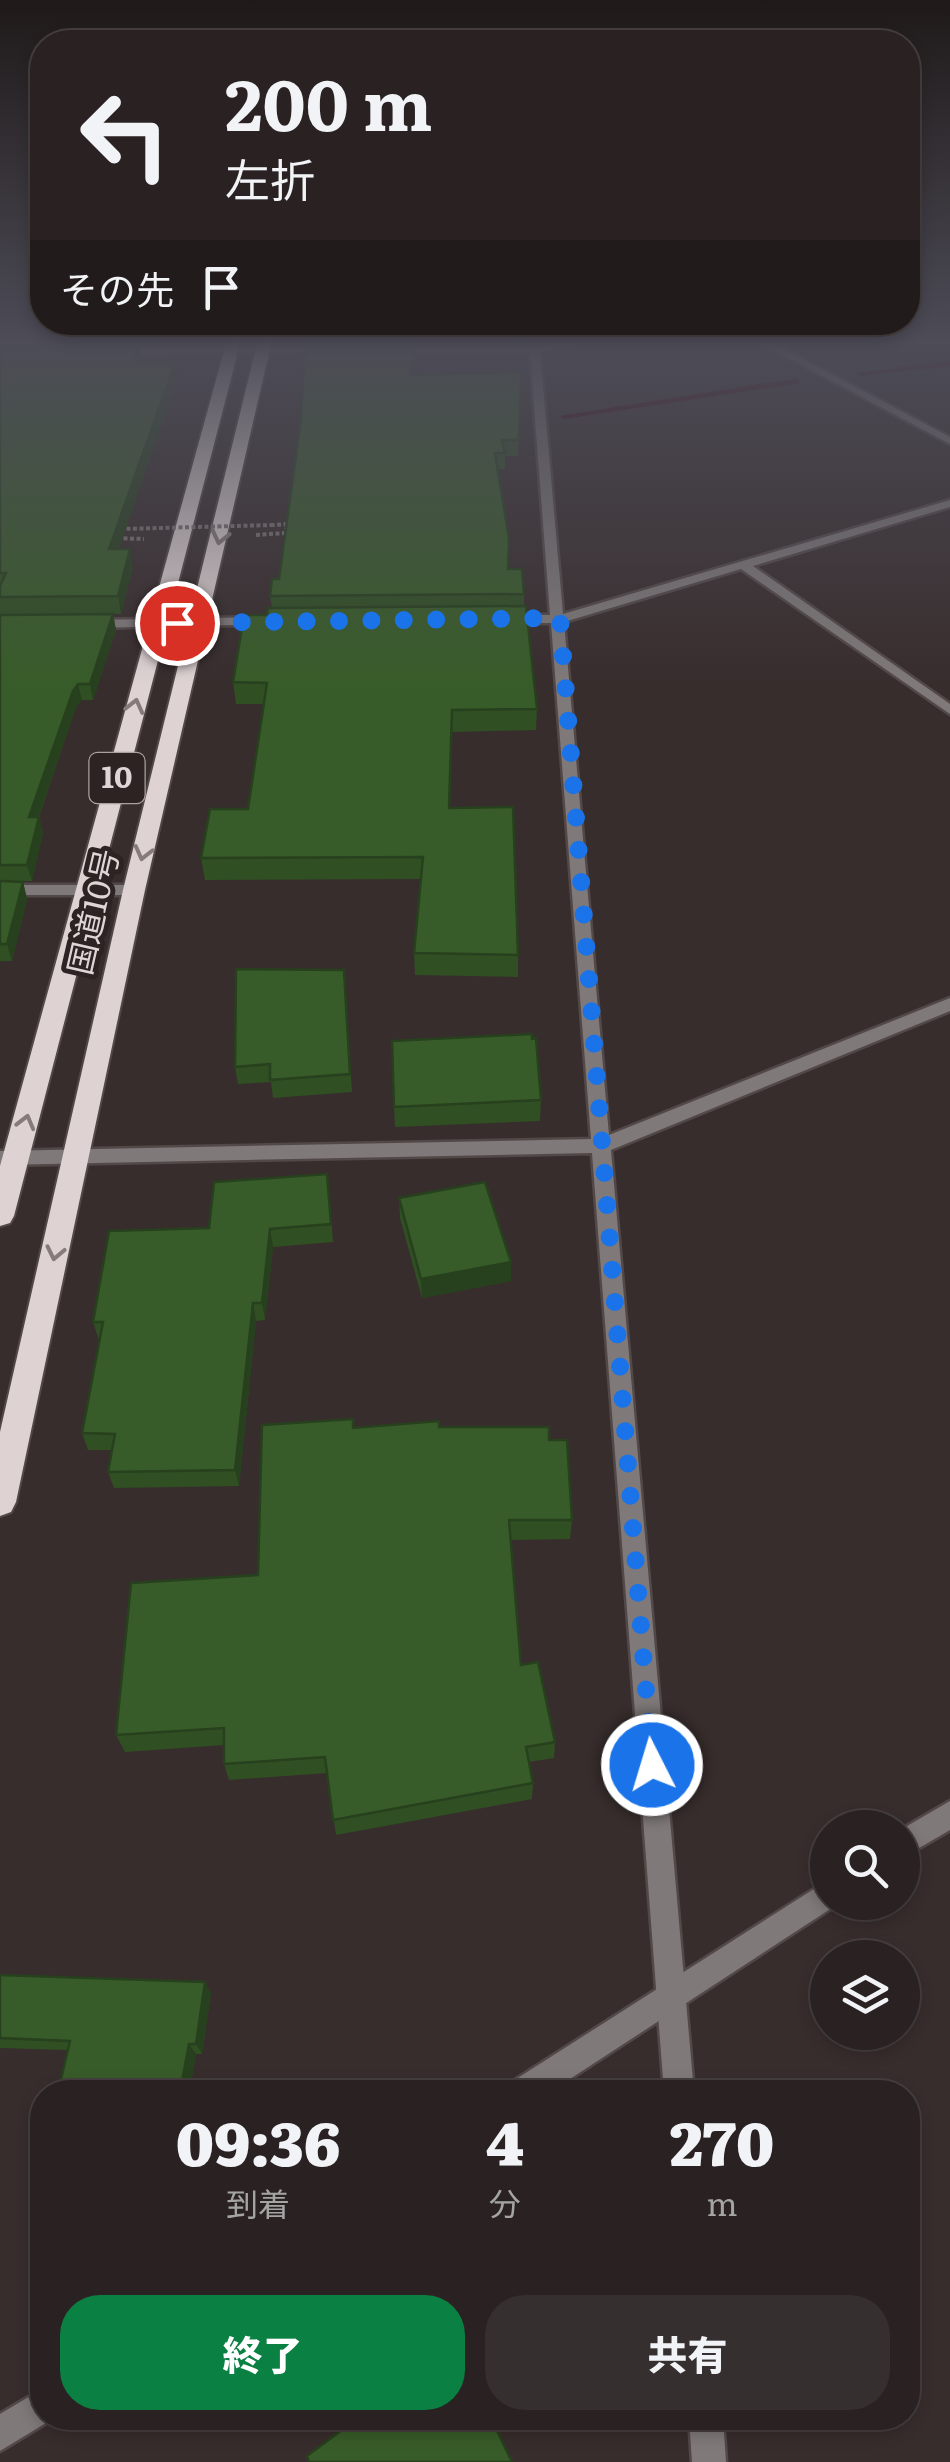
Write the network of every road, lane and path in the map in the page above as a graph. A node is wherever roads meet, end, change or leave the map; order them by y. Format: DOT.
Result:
graph roads {
  1 [pos="202,455"];
  2 [pos="236,455"];
  3 [pos="545,455"];
  4 [pos="950,503"];
  5 [pos="273,525"];
  6 [pos="114,529"];
  7 [pos="742,564"];
  8 [pos="560,618"];
  9 [pos="484,619"];
  10 [pos="294,621"];
  11 [pos="199,622"];
  12 [pos="78,624"];
  13 [pos="155,624"];
  14 [pos="950,710"];
  15 [pos="0,890"];
  16 [pos="134,890"];
  17 [pos="88,892"];
  18 [pos="950,1004"];
  19 [pos="602,1146"];
  20 [pos="8,1158"];
  21 [pos="76,1158"];
  22 [pos="0,1216"];
  23 [pos="0,1502"];
  24 [pos="950,1814"];
  25 [pos="920,1833"];
  26 [pos="810,1906"];
  27 [pos="671,1997"];
  28 [pos="543,2080"];
  29 [pos="678,2080"];
  30 [pos="30,2414"];
  31 [pos="707,2430"];
  32 [pos="0,2434"];
  33 [pos="710,2462"];
  1 -- 13 [label="highway, 国道10号 / 10"];
  2 -- 11 [label="highway, 国道10号 / 10, one-way"];
  3 -- 8 [label="street"];
  4 -- 7 [label="street"];
  5 -- 6 [label="path, bridge"];
  7 -- 8 [label="street"];
  7 -- 14 [label="street"];
  8 -- 9 [label="street"];
  8 -- 19 [label="street"];
  10 -- 11 [label="street"];
  11 -- 13 [label="street"];
  11 -- 16 [label="highway, 国道10号 / 10, one-way"];
  12 -- 13 [label="street"];
  17 -- 13 [label="highway, 国道10号 / 10, one-way"];
  15 -- 17 [label="street"];
  16 -- 17 [label="street"];
  16 -- 21 [label="highway, 国道10号 / 10"];
  20 -- 17 [label="highway, 国道10号 / 10, one-way"];
  18 -- 19 [label="street"];
  19 -- 21 [label="street"];
  19 -- 27 [label="street"];
  20 -- 21 [label="street"];
  20 -- 22 [label="highway, 国道10号 / 10"];
  21 -- 23 [label="highway, 国道10号 / 10, one-way"];
  24 -- 25 [label="street"];
  26 -- 27 [label="street"];
  27 -- 28 [label="street"];
  27 -- 29 [label="street"];
  30 -- 32 [label="street"];
  31 -- 33 [label="street"];
}
